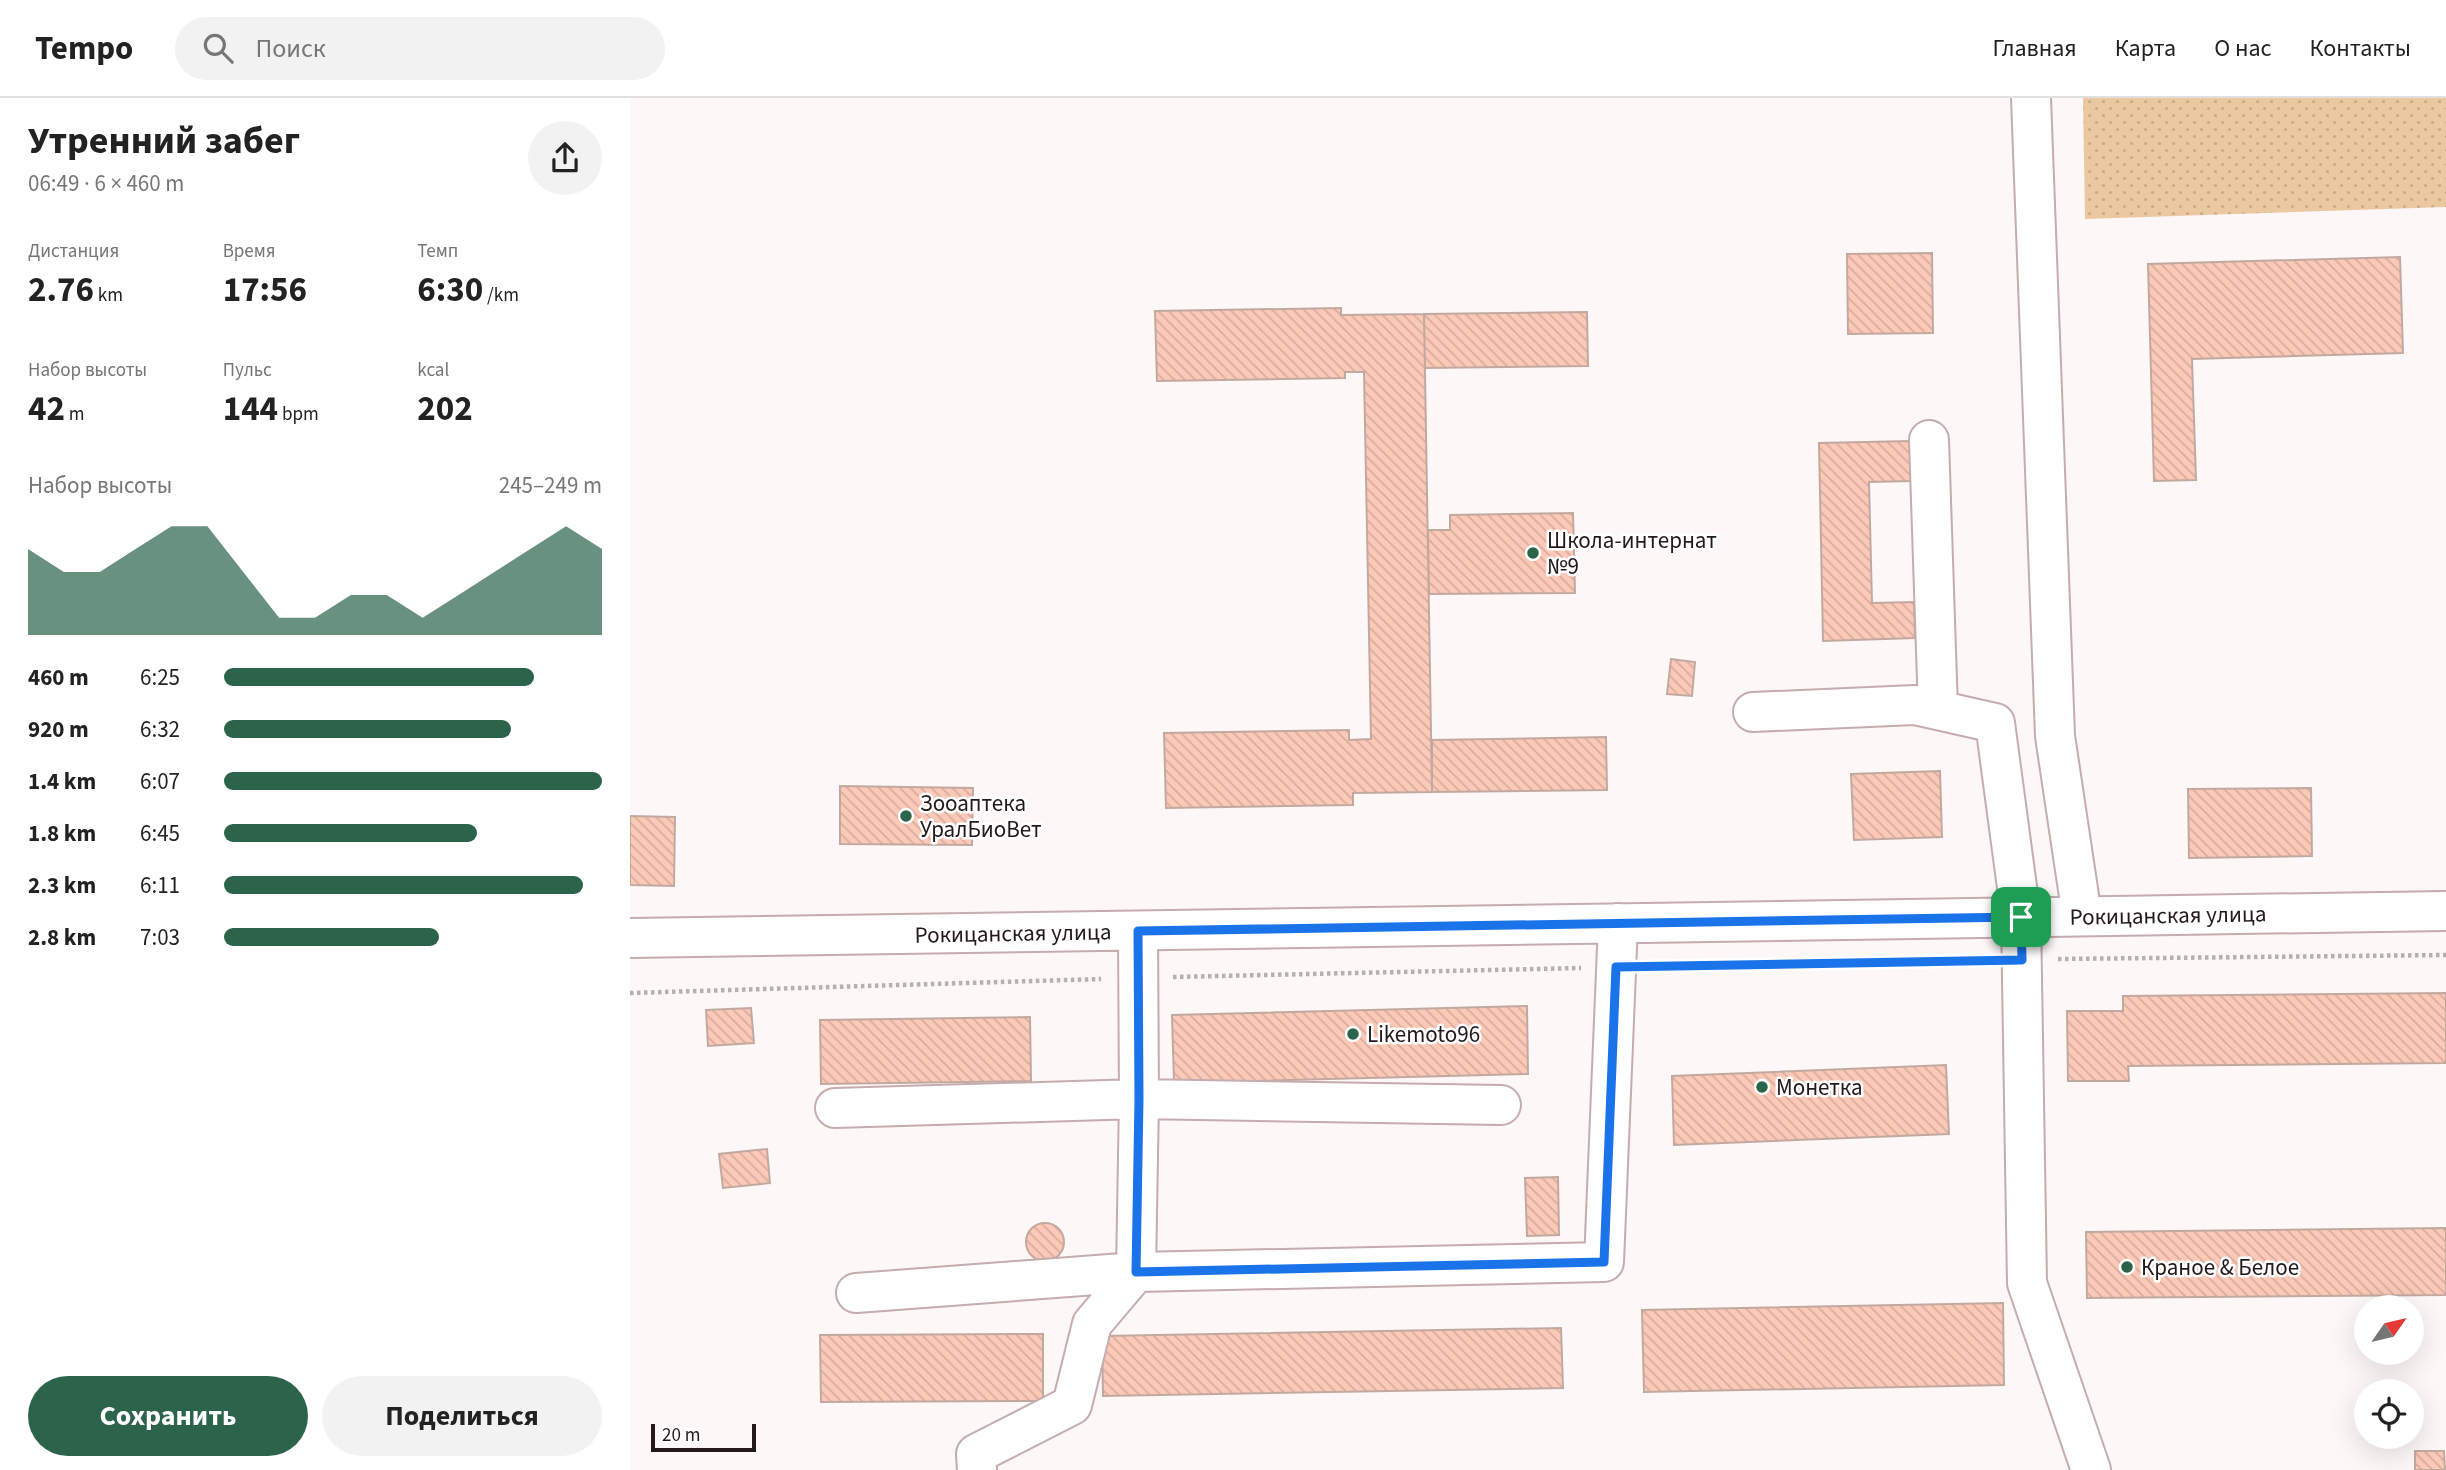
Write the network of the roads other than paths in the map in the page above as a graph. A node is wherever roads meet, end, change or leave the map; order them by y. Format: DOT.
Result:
graph roads {
  1 [pos="2031,98"];
  2 [pos="1929,440"];
  3 [pos="1938,710"];
  4 [pos="1753,712"];
  5 [pos="2446,911"];
  6 [pos="2082,916"];
  7 [pos="2021,917"];
  8 [pos="1618,923"];
  9 [pos="1138,931"];
  10 [pos="630,937"];
  11 [pos="1139,1099"];
  12 [pos="1501,1105"];
  13 [pos="835,1108"];
  14 [pos="1136,1272"];
  15 [pos="856,1293"];
  16 [pos="977,1470"];
  17 [pos="2091,1470"];
  1 -- 6 [label="street"];
  2 -- 3 [label="street"];
  3 -- 4 [label="street"];
  3 -- 7 [label="street"];
  5 -- 6 [label="street, Рокицанская улица"];
  6 -- 7 [label="street, Рокицанская улица"];
  7 -- 8 [label="street, Рокицанская улица"];
  7 -- 17 [label="street"];
  8 -- 9 [label="street, Рокицанская улица"];
  8 -- 14 [label="street"];
  9 -- 10 [label="street, Рокицанская улица"];
  9 -- 11 [label="street"];
  11 -- 12 [label="street"];
  11 -- 13 [label="street"];
  11 -- 14 [label="street"];
  14 -- 15 [label="street"];
  14 -- 16 [label="street"];
}
